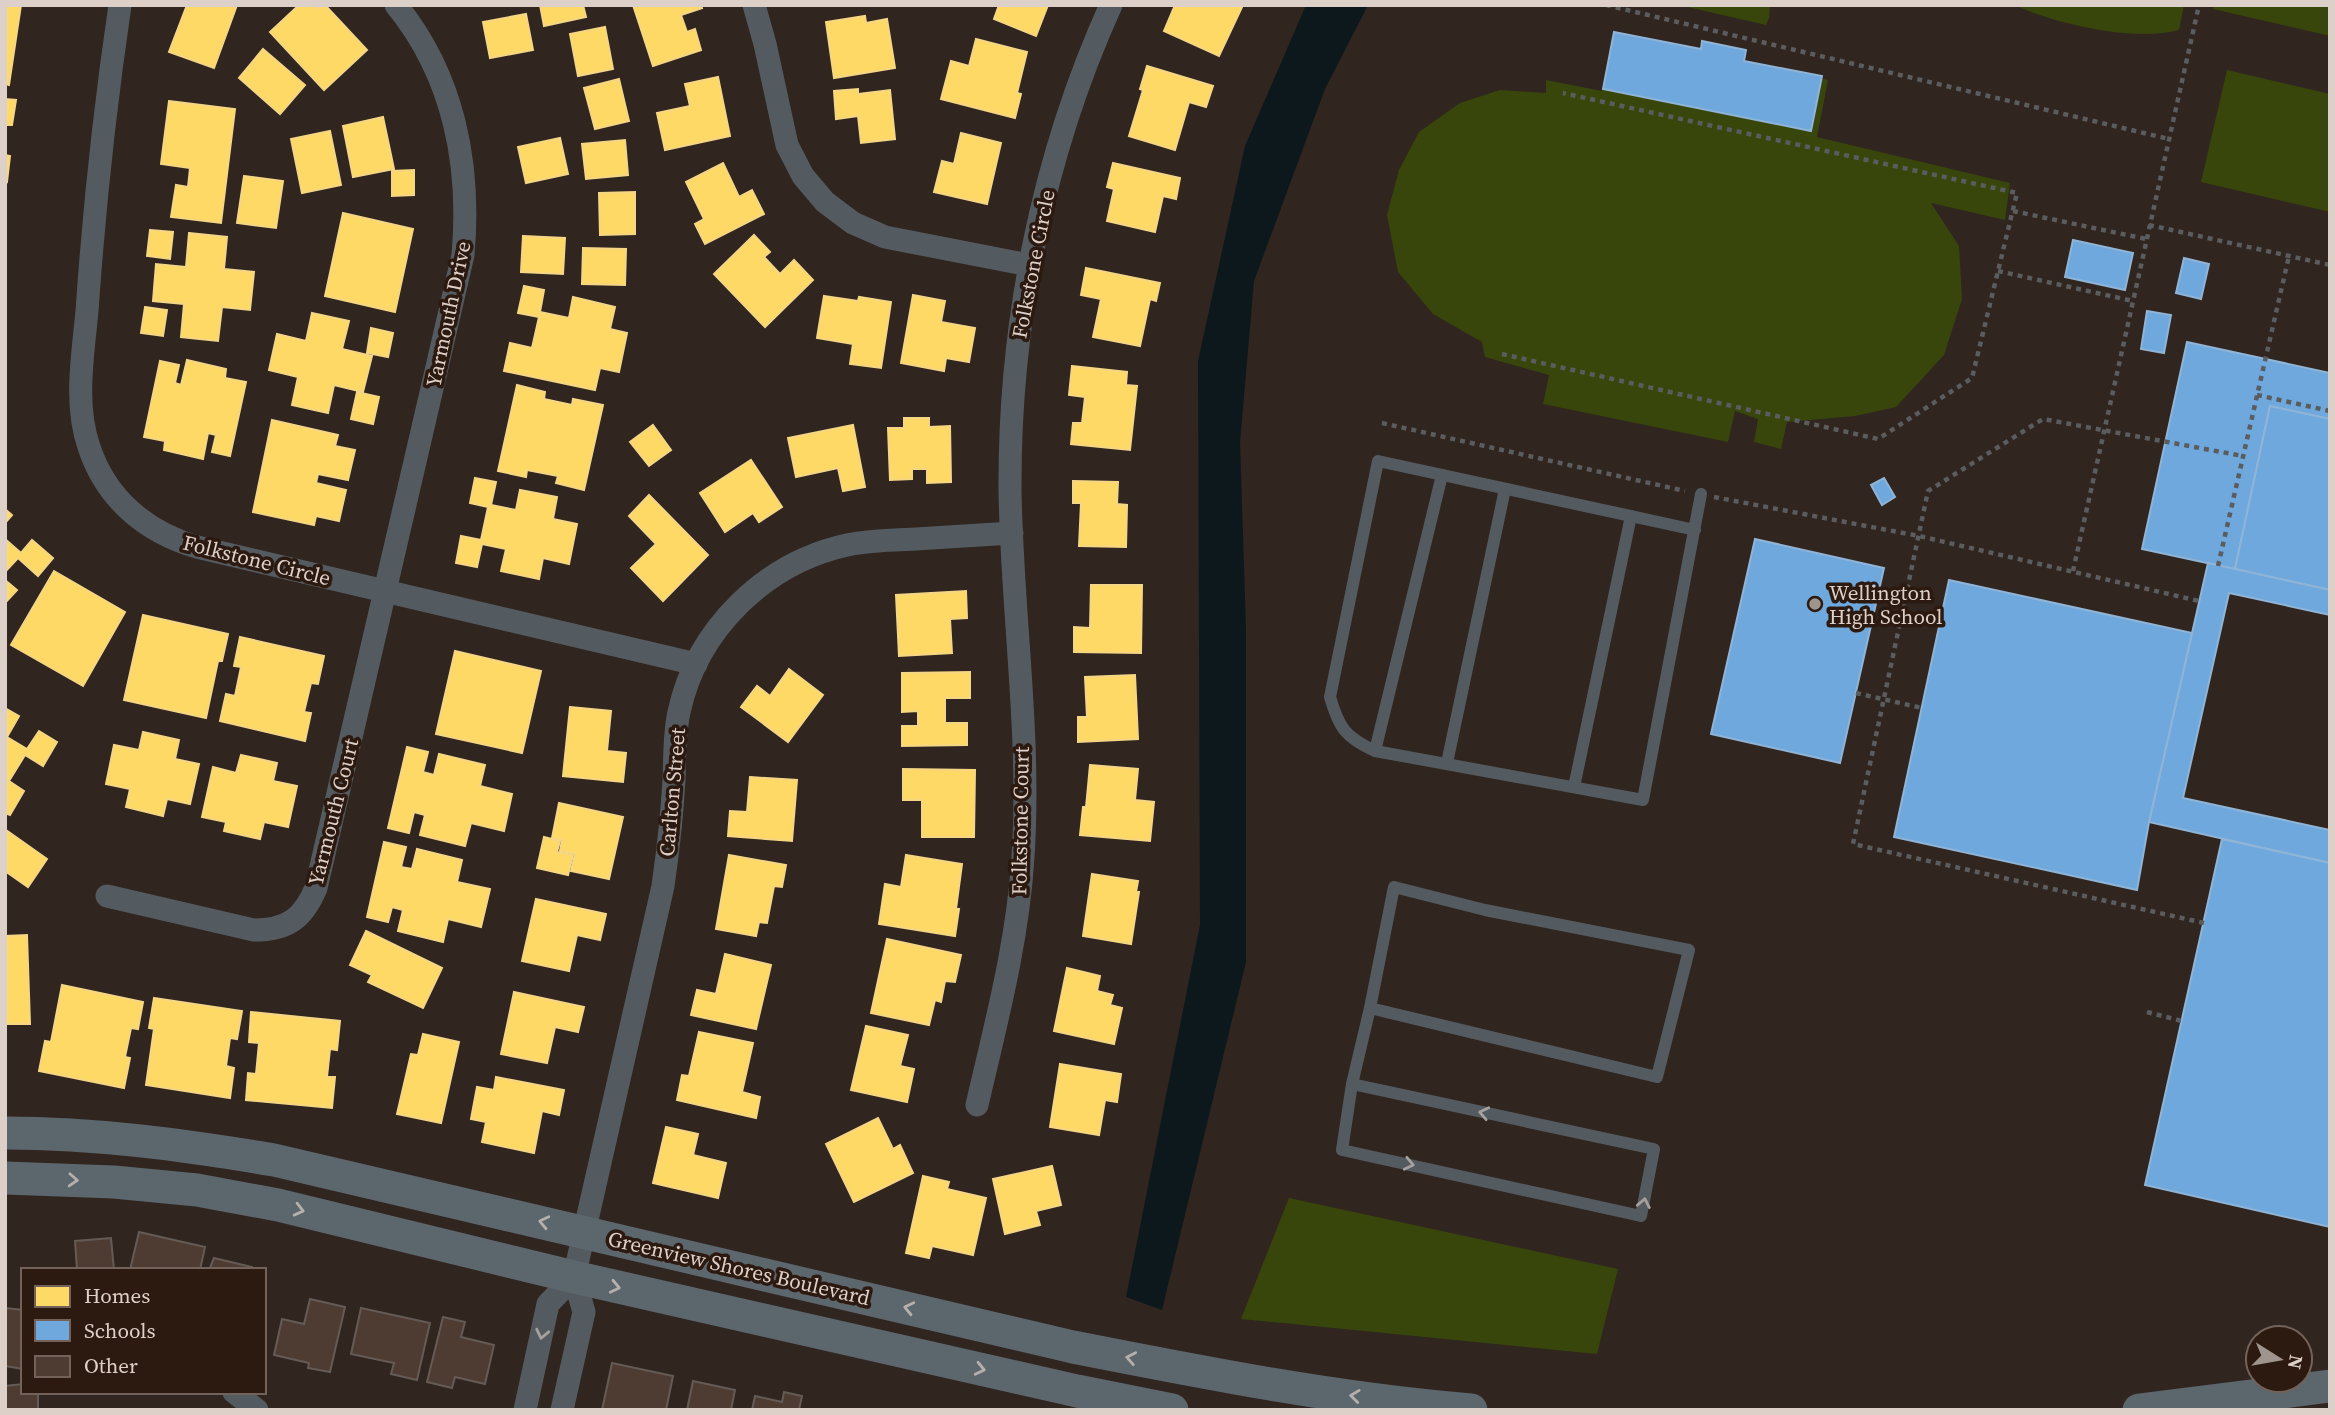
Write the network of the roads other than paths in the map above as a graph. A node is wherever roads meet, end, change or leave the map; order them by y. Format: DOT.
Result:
graph roads {
  1 [pos="120,5"];
  2 [pos="396,5"];
  3 [pos="754,5"];
  4 [pos="1111,5"];
  5 [pos="1029,265"];
  6 [pos="1442,475"];
  7 [pos="1505,489"];
  8 [pos="1702,494"];
  9 [pos="1631,516"];
  10 [pos="1695,530"];
  11 [pos="1012,533"];
  12 [pos="386,591"];
  13 [pos="696,664"];
  14 [pos="1375,751"];
  15 [pos="1447,764"];
  16 [pos="1574,787"];
  17 [pos="107,896"];
  18 [pos="1370,1008"];
  19 [pos="1352,1084"];
  20 [pos="977,1105"];
  21 [pos="5,1133"];
  22 [pos="5,1178"];
  23 [pos="584,1231"];
  24 [pos="574,1278"];
  25 [pos="2330,1386"];
  26 [pos="236,1394"];
  27 [pos="257,1410"];
  28 [pos="525,1410"];
  29 [pos="562,1410"];
  30 [pos="1172,1410"];
  31 [pos="1471,1410"];
  32 [pos="2139,1410"];
  1 -- 12 [label="street, Folkstone Circle"];
  2 -- 12 [label="street, Yarmouth Drive"];
  3 -- 5 [label="street"];
  4 -- 5 [label="street, Folkstone Circle"];
  5 -- 11 [label="street, Folkstone Circle"];
  6 -- 7 [label="lane"];
  6 -- 14 [label="lane"];
  6 -- 14 [label="lane"];
  7 -- 9 [label="lane"];
  7 -- 15 [label="lane"];
  8 -- 10 [label="lane"];
  9 -- 10 [label="lane"];
  9 -- 16 [label="lane"];
  10 -- 16 [label="lane"];
  11 -- 13 [label="street, Carlton Street"];
  11 -- 20 [label="street, Folkstone Court"];
  12 -- 13 [label="street, Folkstone Circle"];
  12 -- 17 [label="street, Yarmouth Court"];
  13 -- 23 [label="street, Carlton Street"];
  14 -- 15 [label="lane"];
  15 -- 16 [label="lane"];
  18 -- 18 [label="lane"];
  18 -- 19 [label="lane"];
  19 -- 19 [label="lane, one-way"];
  23 -- 21 [label="street, Greenview Shores Boulevard, one-way"];
  22 -- 24 [label="street, one-way"];
  23 -- 24 [label="street, Carlton Street"];
  31 -- 23 [label="street, Greenview Shores Boulevard, one-way"];
  24 -- 28 [label="street, one-way"];
  24 -- 29 [label="street"];
  24 -- 30 [label="street, one-way"];
  25 -- 32 [label="street"];
  26 -- 27 [label="street"];
}
